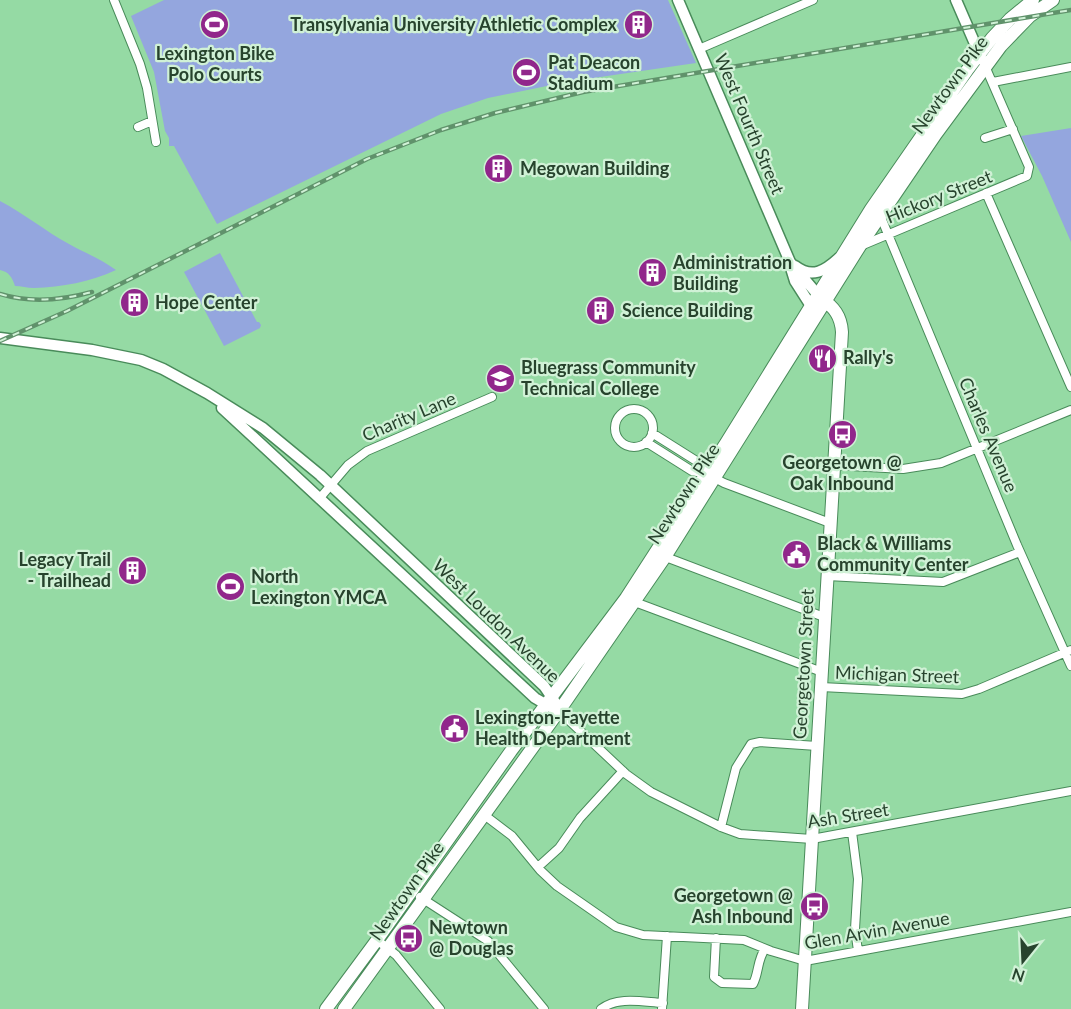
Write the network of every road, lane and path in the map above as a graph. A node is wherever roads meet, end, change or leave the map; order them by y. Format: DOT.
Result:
graph roads {
  1 [pos="114,0"];
  2 [pos="678,0"];
  3 [pos="813,0"];
  4 [pos="956,0"];
  5 [pos="1033,0"];
  6 [pos="1053,0"];
  7 [pos="699,48"];
  8 [pos="979,54"];
  9 [pos="985,66"];
  10 [pos="1071,68"];
  11 [pos="993,82"];
  12 [pos="152,121"];
  13 [pos="138,127"];
  14 [pos="1013,129"];
  15 [pos="985,138"];
  16 [pos="156,142"];
  17 [pos="986,193"];
  18 [pos="880,215"];
  19 [pos="888,234"];
  20 [pos="860,246"];
  21 [pos="842,256"];
  22 [pos="790,262"];
  23 [pos="818,301"];
  24 [pos="0,338"];
  25 [pos="1071,387"];
  26 [pos="207,393"];
  27 [pos="492,397"];
  28 [pos="1071,410"];
  29 [pos="652,433"];
  30 [pos="646,442"];
  31 [pos="977,449"];
  32 [pos="833,465"];
  33 [pos="711,477"];
  34 [pos="331,486"];
  35 [pos="319,499"];
  36 [pos="830,523"];
  37 [pos="1020,552"];
  38 [pos="660,555"];
  39 [pos="827,576"];
  40 [pos="630,600"];
  41 [pos="824,617"];
  42 [pos="1068,652"];
  43 [pos="1071,666"];
  44 [pos="822,672"];
  45 [pos="821,687"];
  46 [pos="548,701"];
  47 [pos="559,711"];
  48 [pos="817,746"];
  49 [pos="623,771"];
  50 [pos="1071,791"];
  51 [pos="483,814"];
  52 [pos="721,827"];
  53 [pos="852,832"];
  54 [pos="812,839"];
  55 [pos="537,867"];
  56 [pos="411,892"];
  57 [pos="424,899"];
  58 [pos="1071,912"];
  59 [pos="667,936"];
  60 [pos="716,938"];
  61 [pos="377,940"];
  62 [pos="388,948"];
  63 [pos="765,949"];
  64 [pos="858,951"];
  65 [pos="805,961"];
  66 [pos="662,1006"];
  67 [pos="326,1009"];
  68 [pos="344,1009"];
  69 [pos="440,1009"];
  70 [pos="544,1009"];
  71 [pos="601,1009"];
  72 [pos="802,1009"];
  1 -- 12 [label="street"];
  2 -- 7 [label="main road, West Fourth Street"];
  3 -- 7 [label="street"];
  4 -- 8 [label="main road"];
  5 -- 8 [label="main road, Newtown Pike"];
  6 -- 9 [label="main road, Newtown Pike"];
  7 -- 22 [label="main road, West Fourth Street"];
  8 -- 9 [label="main road"];
  8 -- 21 [label="main road, Newtown Pike"];
  9 -- 11 [label="street"];
  9 -- 18 [label="main road, Newtown Pike"];
  10 -- 11 [label="street"];
  11 -- 14 [label="street"];
  12 -- 13 [label="street"];
  12 -- 16 [label="street"];
  14 -- 15 [label="street"];
  14 -- 17 [label="street, Hickory Street"];
  17 -- 19 [label="street, Hickory Street"];
  17 -- 25 [label="street"];
  18 -- 19 [label="street, Charles Avenue"];
  18 -- 20 [label="main road, Newtown Pike"];
  19 -- 20 [label="street, Hickory Street"];
  19 -- 31 [label="street, Charles Avenue"];
  20 -- 23 [label="main road, Newtown Pike"];
  21 -- 22 [label="main road"];
  21 -- 23 [label="main road, Newtown Pike"];
  22 -- 23 [label="main road, West Fourth Street"];
  23 -- 32 [label="main road, Georgetown Street"];
  23 -- 33 [label="main road, Newtown Pike"];
  24 -- 26 [label="main road, West Loudon Avenue"];
  26 -- 34 [label="main road, West Loudon Avenue"];
  26 -- 35 [label="main road, West Loudon Avenue"];
  27 -- 34 [label="street, Charity Lane"];
  28 -- 31 [label="street"];
  29 -- 30 [label="street"];
  29 -- 30 [label="street"];
  29 -- 33 [label="street"];
  30 -- 33 [label="street"];
  31 -- 32 [label="street"];
  31 -- 37 [label="street, Charles Avenue"];
  32 -- 36 [label="main road, Georgetown Street"];
  33 -- 36 [label="street"];
  33 -- 38 [label="main road, Newtown Pike"];
  34 -- 35 [label="street, Charity Lane"];
  34 -- 46 [label="main road, West Loudon Avenue"];
  35 -- 46 [label="main road, West Loudon Avenue"];
  36 -- 39 [label="main road, Georgetown Street"];
  37 -- 39 [label="street"];
  37 -- 42 [label="street, Charles Avenue"];
  38 -- 40 [label="main road, Newtown Pike"];
  38 -- 41 [label="street"];
  39 -- 41 [label="main road, Georgetown Street"];
  40 -- 44 [label="street, Michigan Street"];
  40 -- 46 [label="main road, Newtown Pike"];
  40 -- 47 [label="main road, Newtown Pike"];
  41 -- 44 [label="main road, Georgetown Street"];
  42 -- 43 [label="street, Charles Avenue"];
  42 -- 45 [label="street, Michigan Street"];
  44 -- 45 [label="main road, Georgetown Street"];
  45 -- 48 [label="main road, Georgetown Street"];
  46 -- 47 [label="main road, West Loudon Avenue"];
  46 -- 56 [label="main road, Newtown Pike"];
  47 -- 49 [label="street, Ash Street"];
  47 -- 51 [label="main road, Newtown Pike"];
  48 -- 52 [label="street"];
  48 -- 54 [label="main road, Georgetown Street"];
  49 -- 52 [label="street, Ash Street"];
  49 -- 55 [label="street"];
  50 -- 53 [label="street, Ash Street"];
  51 -- 55 [label="street, Glen Arvin Avenue"];
  51 -- 57 [label="main road, Newtown Pike"];
  52 -- 54 [label="street, Ash Street"];
  53 -- 54 [label="street, Ash Street"];
  53 -- 64 [label="street"];
  54 -- 65 [label="main road, Georgetown Street"];
  55 -- 59 [label="street, Glen Arvin Avenue"];
  56 -- 57 [label="street"];
  56 -- 61 [label="main road, Newtown Pike"];
  57 -- 62 [label="main road, Newtown Pike"];
  57 -- 70 [label="street"];
  58 -- 64 [label="street, Glen Arvin Avenue"];
  59 -- 60 [label="street, Glen Arvin Avenue"];
  59 -- 66 [label="street"];
  60 -- 63 [label="street, Glen Arvin Avenue"];
  60 -- 63 [label="street"];
  61 -- 62 [label="street"];
  61 -- 67 [label="main road, Newtown Pike"];
  62 -- 68 [label="main road, Newtown Pike"];
  62 -- 69 [label="street"];
  63 -- 65 [label="street, Glen Arvin Avenue"];
  64 -- 65 [label="street, Glen Arvin Avenue"];
  65 -- 72 [label="main road, Georgetown Street"];
  66 -- 71 [label="street"];
}
